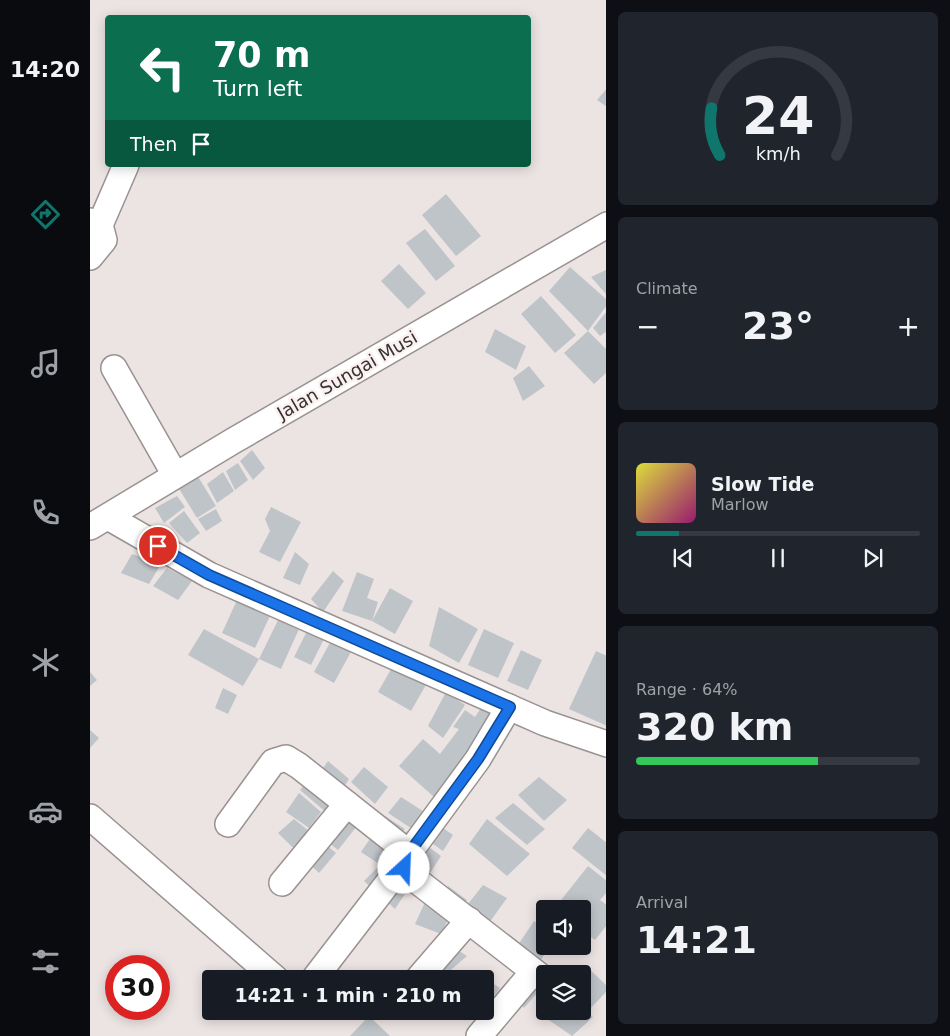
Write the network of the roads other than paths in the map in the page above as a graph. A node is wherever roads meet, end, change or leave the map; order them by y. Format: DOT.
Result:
graph roads {
  1 [pos="125,167"];
  2 [pos="95,223"];
  3 [pos="606,225"];
  4 [pos="90,257"];
  5 [pos="114,368"];
  6 [pos="175,475"];
  7 [pos="99,522"];
  8 [pos="510,707"];
  9 [pos="606,744"];
  10 [pos="347,804"];
  11 [pos="90,817"];
  12 [pos="228,824"];
  13 [pos="407,858"];
  14 [pos="282,883"];
  15 [pos="469,920"];
  16 [pos="266,970"];
  17 [pos="321,970"];
  18 [pos="426,970"];
  19 [pos="536,974"];
  20 [pos="536,979"];
  21 [pos="479,1036"];
  1 -- 2 [label="street"];
  2 -- 4 [label="street"];
  3 -- 6 [label="street, Jalan Sungai Musi"];
  5 -- 6 [label="street"];
  6 -- 7 [label="street, Jalan Sungai Musi"];
  7 -- 8 [label="street"];
  8 -- 9 [label="street"];
  8 -- 13 [label="street"];
  10 -- 12 [label="street"];
  10 -- 13 [label="street"];
  10 -- 14 [label="street"];
  11 -- 16 [label="street"];
  13 -- 15 [label="street"];
  13 -- 17 [label="street"];
  15 -- 18 [label="street"];
  15 -- 19 [label="street"];
  20 -- 21 [label="street"];
}
